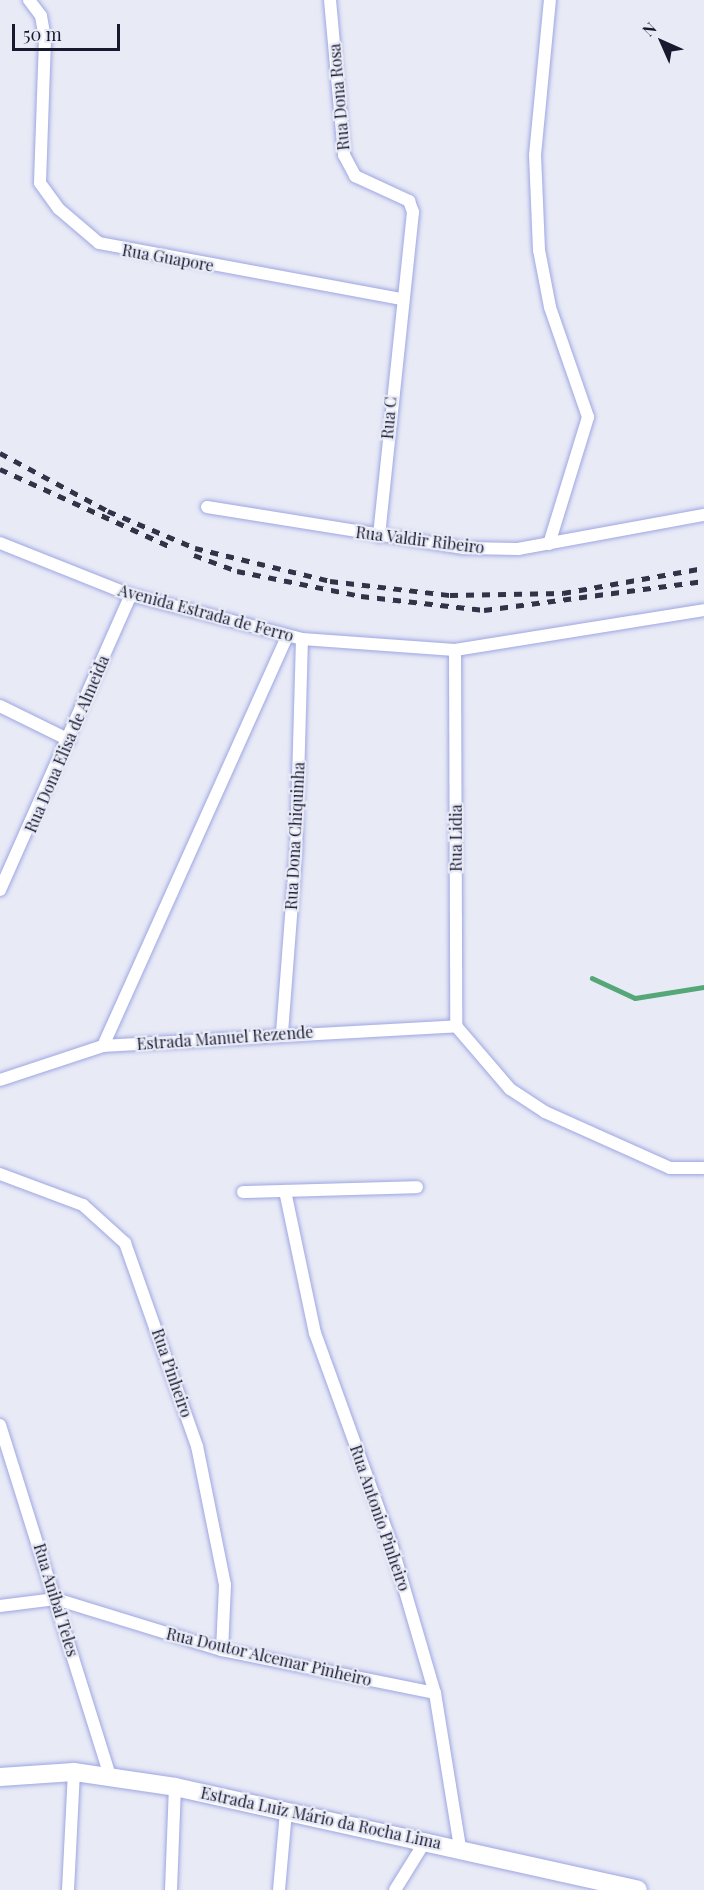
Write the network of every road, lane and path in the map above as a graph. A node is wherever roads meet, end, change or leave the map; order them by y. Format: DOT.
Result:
graph roads {
  1 [pos="28,0"];
  2 [pos="330,0"];
  3 [pos="550,0"];
  4 [pos="400,299"];
  5 [pos="207,507"];
  6 [pos="704,515"];
  7 [pos="379,536"];
  8 [pos="0,543"];
  9 [pos="549,544"];
  10 [pos="131,595"];
  11 [pos="704,610"];
  12 [pos="287,637"];
  13 [pos="302,639"];
  14 [pos="455,650"];
  15 [pos="0,706"];
  16 [pos="69,740"];
  17 [pos="5,875"];
  18 [pos="0,891"];
  19 [pos="456,1026"];
  20 [pos="282,1033"];
  21 [pos="103,1046"];
  22 [pos="0,1080"];
  23 [pos="704,1168"];
  24 [pos="0,1174"];
  25 [pos="417,1187"];
  26 [pos="285,1191"];
  27 [pos="243,1192"];
  28 [pos="0,1425"];
  29 [pos="5,1453"];
  30 [pos="56,1599"];
  31 [pos="0,1606"];
  32 [pos="222,1650"];
  33 [pos="435,1693"];
  34 [pos="74,1772"];
  35 [pos="110,1776"];
  36 [pos="0,1778"];
  37 [pos="174,1786"];
  38 [pos="286,1811"];
  39 [pos="426,1840"];
  40 [pos="460,1848"];
  41 [pos="592,1885"];
  42 [pos="68,1890"];
  43 [pos="171,1890"];
  44 [pos="279,1890"];
  45 [pos="395,1890"];
  46 [pos="638,1890"];
  1 -- 4 [label="street, Rua Guapore"];
  2 -- 4 [label="street, Rua Dona Rosa"];
  3 -- 9 [label="street"];
  4 -- 7 [label="street, Rua C"];
  5 -- 7 [label="street, Rua Valdir Ribeiro"];
  6 -- 9 [label="street, Rua Valdir Ribeiro"];
  7 -- 9 [label="street, Rua Valdir Ribeiro"];
  8 -- 10 [label="street, Avenida Estrada de Ferro"];
  10 -- 12 [label="street, Avenida Estrada de Ferro"];
  10 -- 16 [label="street, Rua Dona Elisa de Almeida"];
  11 -- 14 [label="street, Avenida Estrada de Ferro"];
  12 -- 13 [label="street, Avenida Estrada de Ferro"];
  12 -- 21 [label="street"];
  13 -- 14 [label="street, Avenida Estrada de Ferro"];
  13 -- 20 [label="street, Rua Dona Chiquinha"];
  14 -- 19 [label="street, Rua Lidia"];
  15 -- 16 [label="street"];
  16 -- 17 [label="street, Rua Dona Elisa de Almeida"];
  17 -- 18 [label="street, Rua Dona Elisa de Almeida"];
  19 -- 20 [label="street, Estrada Manuel Rezende"];
  19 -- 23 [label="street"];
  20 -- 21 [label="street, Estrada Manuel Rezende"];
  21 -- 22 [label="street, Estrada Manuel Rezende"];
  24 -- 32 [label="street, Rua Pinheiro"];
  25 -- 26 [label="street"];
  26 -- 27 [label="street"];
  26 -- 33 [label="street, Rua Antonio Pinheiro"];
  28 -- 29 [label="street, Rua Anibal Teles"];
  29 -- 30 [label="street, Rua Anibal Teles"];
  30 -- 31 [label="street, Rua Doutor Alcemar Pinheiro"];
  30 -- 32 [label="street, Rua Doutor Alcemar Pinheiro"];
  30 -- 35 [label="street, Rua Anibal Teles"];
  32 -- 33 [label="street, Rua Doutor Alcemar Pinheiro"];
  33 -- 40 [label="street, Rua Antonio Pinheiro"];
  34 -- 35 [label="main road, Estrada Luiz Mário da Rocha Lima"];
  34 -- 36 [label="main road, Estrada Luiz Mário da Rocha Lima"];
  34 -- 42 [label="street"];
  35 -- 37 [label="main road, Estrada Luiz Mário da Rocha Lima"];
  37 -- 38 [label="main road, Estrada Luiz Mário da Rocha Lima"];
  37 -- 43 [label="street"];
  38 -- 39 [label="main road, Estrada Luiz Mário da Rocha Lima"];
  38 -- 44 [label="street"];
  39 -- 40 [label="main road, Estrada Luiz Mário da Rocha Lima"];
  39 -- 45 [label="street"];
  40 -- 41 [label="main road, Estrada Luiz Mário da Rocha Lima"];
  41 -- 46 [label="main road, Estrada Luiz Mário da Rocha Lima"];
}
